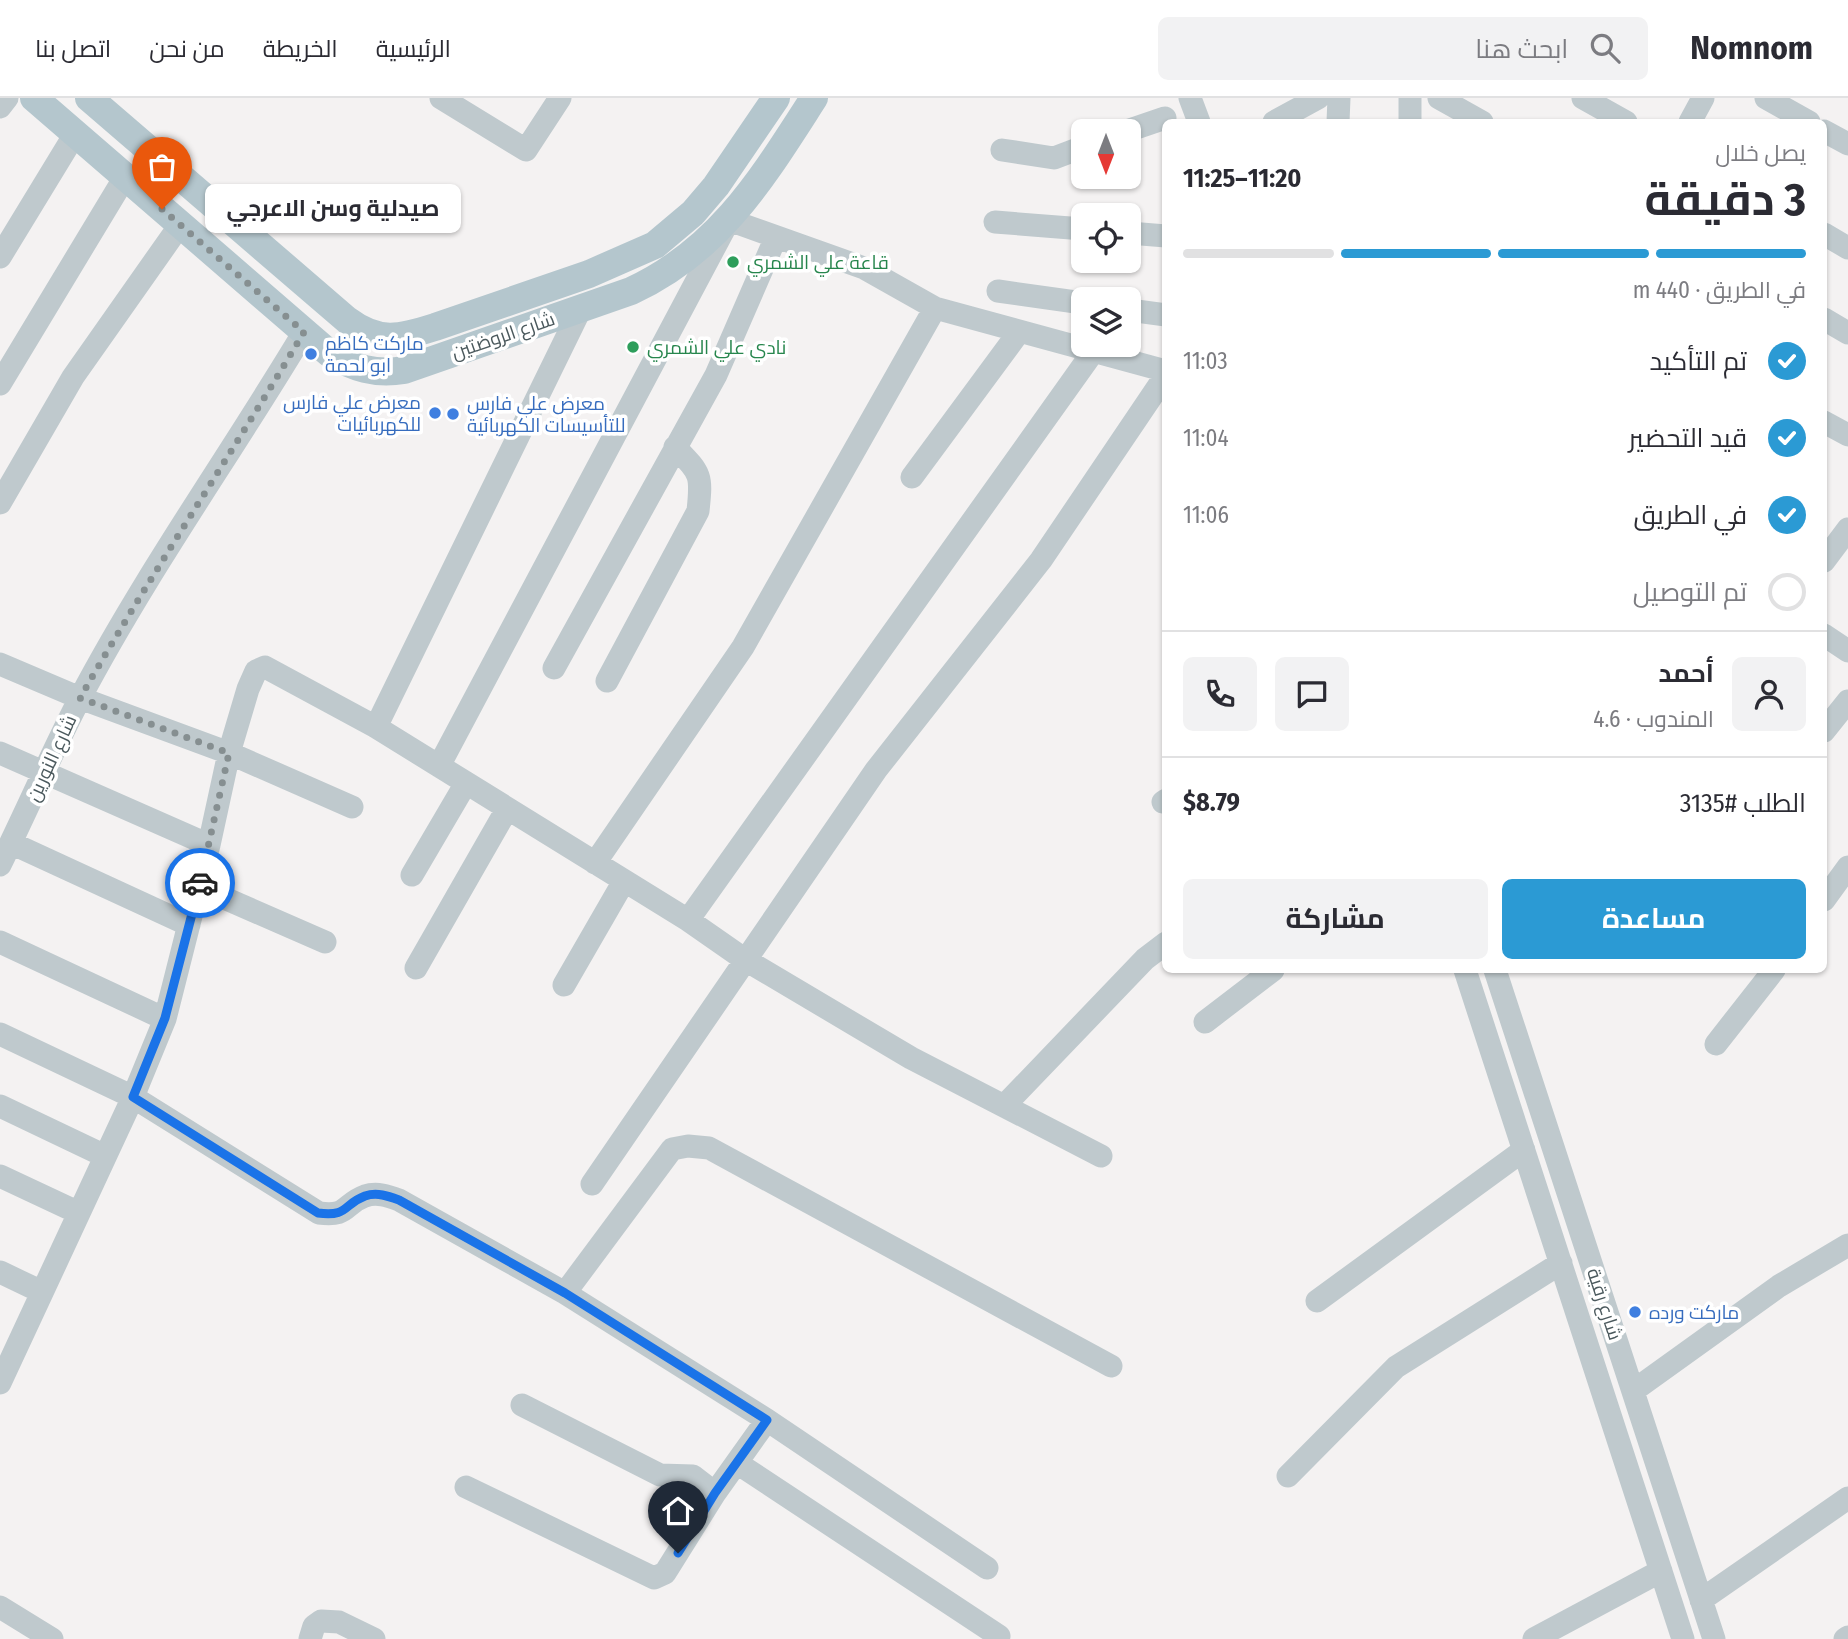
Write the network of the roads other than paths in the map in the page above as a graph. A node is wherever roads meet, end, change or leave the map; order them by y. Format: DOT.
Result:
graph roads {
  1 [pos="7,98"];
  2 [pos="34,98"];
  3 [pos="89,98"];
  4 [pos="560,98"];
  5 [pos="776,98"];
  6 [pos="814,98"];
  7 [pos="1190,98"];
  8 [pos="1318,98"];
  9 [pos="1339,98"];
  10 [pos="1410,98"];
  11 [pos="1439,98"];
  12 [pos="1583,98"];
  13 [pos="1703,98"];
  14 [pos="1766,98"];
  15 [pos="454,101"];
  16 [pos="0,107"];
  17 [pos="1163,113"];
  18 [pos="1198,119"];
  19 [pos="1280,119"];
  20 [pos="1338,119"];
  21 [pos="1410,119"];
  22 [pos="1477,119"];
  23 [pos="1621,119"];
  24 [pos="1692,119"];
  25 [pos="1804,119"];
  26 [pos="1141,124"];
  27 [pos="1827,133"];
  28 [pos="75,134"];
  29 [pos="1848,144"];
  30 [pos="1002,150"];
  31 [pos="1071,152"];
  32 [pos="125,177"];
  33 [pos="729,220"];
  34 [pos="995,222"];
  35 [pos="180,225"];
  36 [pos="1071,228"];
  37 [pos="1141,234"];
  38 [pos="1162,236"];
  39 [pos="1827,236"];
  40 [pos="776,237"];
  41 [pos="1848,248"];
  42 [pos="0,257"];
  43 [pos="998,291"];
  44 [pos="1071,301"];
  45 [pos="935,308"];
  46 [pos="580,309"];
  47 [pos="1141,312"];
  48 [pos="1162,314"];
  49 [pos="1827,320"];
  50 [pos="304,332"];
  51 [pos="1019,332"];
  52 [pos="1848,332"];
  53 [pos="1071,346"];
  54 [pos="1089,357"];
  55 [pos="1110,357"];
  56 [pos="1162,372"];
  57 [pos="1162,379"];
  58 [pos="0,384"];
  59 [pos="1827,424"];
  60 [pos="1848,435"];
  61 [pos="675,447"];
  62 [pos="912,477"];
  63 [pos="0,503"];
  64 [pos="1838,531"];
  65 [pos="1827,555"];
  66 [pos="1827,637"];
  67 [pos="1848,651"];
  68 [pos="0,664"];
  69 [pos="554,668"];
  70 [pos="607,681"];
  71 [pos="80,698"];
  72 [pos="1848,701"];
  73 [pos="376,727"];
  74 [pos="1827,728"];
  75 [pos="0,753"];
  76 [pos="229,753"];
  77 [pos="439,766"];
  78 [pos="46,772"];
  79 [pos="466,783"];
  80 [pos="352,807"];
  81 [pos="507,809"];
  82 [pos="9,833"];
  83 [pos="209,845"];
  84 [pos="595,863"];
  85 [pos="0,865"];
  86 [pos="1848,867"];
  87 [pos="411,875"];
  88 [pos="624,881"];
  89 [pos="199,887"];
  90 [pos="1827,896"];
  91 [pos="688,920"];
  92 [pos="189,925"];
  93 [pos="0,942"];
  94 [pos="325,942"];
  95 [pos="1162,946"];
  96 [pos="744,960"];
  97 [pos="415,968"];
  98 [pos="1269,973"];
  99 [pos="1466,973"];
  100 [pos="1496,973"];
  101 [pos="1772,973"];
  102 [pos="564,985"];
  103 [pos="165,1018"];
  104 [pos="1205,1022"];
  105 [pos="0,1034"];
  106 [pos="1716,1044"];
  107 [pos="133,1097"];
  108 [pos="1004,1106"];
  109 [pos="0,1107"];
  110 [pos="1524,1150"];
  111 [pos="106,1156"];
  112 [pos="1101,1156"];
  113 [pos="0,1176"];
  114 [pos="592,1184"];
  115 [pos="79,1213"];
  116 [pos="1848,1245"];
  117 [pos="1560,1262"];
  118 [pos="0,1272"];
  119 [pos="42,1292"];
  120 [pos="565,1293"];
  121 [pos="1317,1301"];
  122 [pos="1111,1366"];
  123 [pos="0,1381"];
  124 [pos="1633,1391"];
  125 [pos="522,1405"];
  126 [pos="767,1420"];
  127 [pos="737,1462"];
  128 [pos="1288,1476"];
  129 [pos="466,1487"];
  130 [pos="715,1493"];
  131 [pos="1848,1498"];
  132 [pos="987,1568"];
  133 [pos="1661,1571"];
  134 [pos="1701,1600"];
  135 [pos="0,1607"];
  136 [pos="999,1636"];
  137 [pos="52,1639"];
  138 [pos="310,1639"];
  139 [pos="374,1639"];
  140 [pos="1534,1639"];
  141 [pos="1683,1639"];
  142 [pos="1714,1639"];
  1 -- 16 [label="street"];
  2 -- 28 [label="main road, شارع الروضتين"];
  3 -- 5 [label="main road, شارع الروضتين"];
  4 -- 15 [label="street"];
  6 -- 33 [label="main road, شارع الروضتين"];
  7 -- 18 [label="street"];
  8 -- 19 [label="street"];
  9 -- 20 [label="street"];
  10 -- 21 [label="street"];
  11 -- 22 [label="street"];
  12 -- 23 [label="street"];
  13 -- 24 [label="street"];
  14 -- 25 [label="street"];
  17 -- 26 [label="street"];
  27 -- 29 [label="street"];
  28 -- 32 [label="main road, شارع الروضتين"];
  28 -- 42 [label="street"];
  30 -- 31 [label="street"];
  32 -- 35 [label="main road, شارع الروضتين"];
  32 -- 58 [label="street"];
  33 -- 40 [label="street"];
  33 -- 46 [label="main road, شارع الروضتين"];
  33 -- 77 [label="street"];
  34 -- 36 [label="street"];
  35 -- 50 [label="main road, شارع الروضتين"];
  35 -- 63 [label="street"];
  37 -- 38 [label="street"];
  39 -- 41 [label="street"];
  40 -- 45 [label="street"];
  40 -- 61 [label="street"];
  43 -- 44 [label="street"];
  45 -- 51 [label="street"];
  45 -- 84 [label="street"];
  46 -- 50 [label="main road, شارع الروضتين"];
  46 -- 73 [label="street"];
  47 -- 48 [label="street"];
  49 -- 52 [label="street"];
  50 -- 71 [label="street, شارع النورين"];
  51 -- 53 [label="street"];
  51 -- 62 [label="street"];
  54 -- 91 [label="street"];
  55 -- 56 [label="street"];
  57 -- 96 [label="street"];
  59 -- 60 [label="street"];
  61 -- 69 [label="street"];
  61 -- 70 [label="street"];
  64 -- 65 [label="street"];
  66 -- 67 [label="street"];
  68 -- 71 [label="street"];
  71 -- 76 [label="street"];
  71 -- 78 [label="street, شارع النورين"];
  72 -- 74 [label="street"];
  73 -- 76 [label="street"];
  73 -- 77 [label="street"];
  75 -- 78 [label="street"];
  76 -- 80 [label="street"];
  76 -- 83 [label="street"];
  77 -- 79 [label="street"];
  78 -- 82 [label="street, شارع النورين"];
  78 -- 83 [label="street"];
  79 -- 81 [label="street"];
  79 -- 87 [label="street"];
  81 -- 84 [label="street"];
  81 -- 97 [label="street"];
  82 -- 85 [label="street, شارع النورين"];
  82 -- 92 [label="street"];
  83 -- 89 [label="street"];
  84 -- 88 [label="street"];
  86 -- 90 [label="street"];
  88 -- 91 [label="street"];
  88 -- 102 [label="street"];
  89 -- 92 [label="street"];
  89 -- 94 [label="street"];
  91 -- 96 [label="street"];
  92 -- 103 [label="street"];
  93 -- 103 [label="street"];
  95 -- 108 [label="street"];
  96 -- 108 [label="street"];
  96 -- 114 [label="street"];
  98 -- 104 [label="street"];
  99 -- 110 [label="street, شارع رقية"];
  100 -- 124 [label="street, شارع رقية"];
  101 -- 106 [label="street"];
  103 -- 107 [label="street"];
  105 -- 107 [label="street"];
  107 -- 111 [label="street"];
  107 -- 120 [label="street"];
  108 -- 112 [label="street"];
  109 -- 111 [label="street"];
  110 -- 117 [label="street, شارع رقية"];
  110 -- 121 [label="street"];
  111 -- 115 [label="street"];
  113 -- 115 [label="street"];
  115 -- 119 [label="street"];
  116 -- 124 [label="street"];
  117 -- 128 [label="street"];
  117 -- 133 [label="street, شارع رقية"];
  118 -- 119 [label="street"];
  119 -- 123 [label="street"];
  120 -- 122 [label="street"];
  120 -- 126 [label="street"];
  124 -- 134 [label="street, شارع رقية"];
  125 -- 130 [label="street"];
  126 -- 127 [label="street"];
  126 -- 132 [label="street"];
  127 -- 130 [label="street"];
  127 -- 136 [label="street"];
  129 -- 130 [label="street"];
  131 -- 134 [label="street"];
  133 -- 140 [label="street"];
  133 -- 141 [label="street, شارع رقية"];
  134 -- 142 [label="street, شارع رقية"];
  135 -- 137 [label="street"];
  138 -- 139 [label="street"];
}
